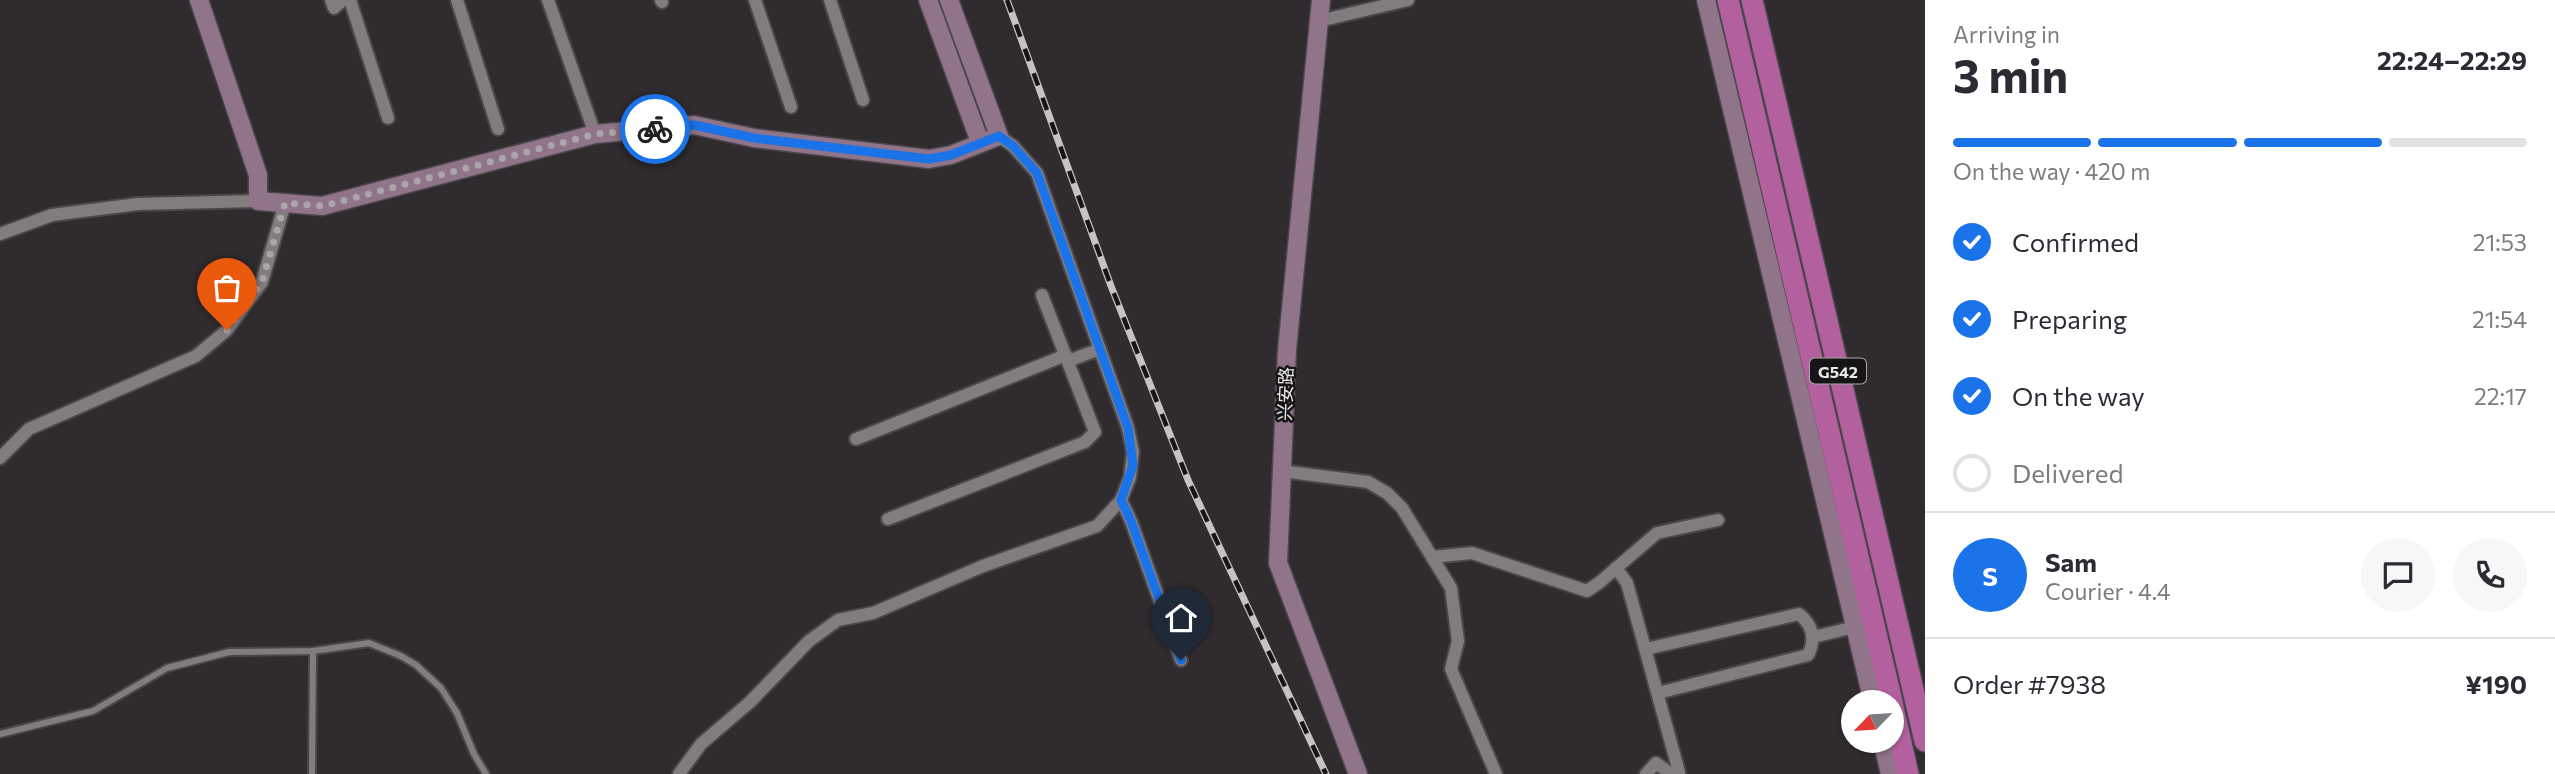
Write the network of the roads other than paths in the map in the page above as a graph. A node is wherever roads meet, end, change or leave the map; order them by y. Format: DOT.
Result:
graph roads {
  1 [pos="199,0"];
  2 [pos="331,0"];
  3 [pos="343,0"];
  4 [pos="350,0"];
  5 [pos="457,0"];
  6 [pos="548,0"];
  7 [pos="755,0"];
  8 [pos="830,0"];
  9 [pos="928,0"];
  10 [pos="949,0"];
  11 [pos="1321,0"];
  12 [pos="1408,0"];
  13 [pos="1706,0"];
  14 [pos="1728,0"];
  15 [pos="1752,0"];
  16 [pos="1319,21"];
  17 [pos="863,100"];
  18 [pos="791,107"];
  19 [pos="387,118"];
  20 [pos="498,129"];
  21 [pos="595,134"];
  22 [pos="999,136"];
  23 [pos="981,142"];
  24 [pos="258,201"];
  25 [pos="285,203"];
  26 [pos="0,234"];
  27 [pos="1042,295"];
  28 [pos="1100,349"];
  29 [pos="1067,358"];
  30 [pos="856,439"];
  31 [pos="0,458"];
  32 [pos="1282,471"];
  33 [pos="1121,500"];
  34 [pos="888,519"];
  35 [pos="1718,520"];
  36 [pos="1432,556"];
  37 [pos="1616,568"];
  38 [pos="1855,626"];
  39 [pos="1813,637"];
  40 [pos="1646,649"];
  41 [pos="313,651"];
  42 [pos="1181,660"];
  43 [pos="1870,690"];
  44 [pos="1889,690"];
  45 [pos="1658,693"];
  46 [pos="0,734"];
  47 [pos="1925,741"];
  48 [pos="1885,753"];
  49 [pos="1903,753"];
  50 [pos="1675,773"];
  51 [pos="312,774"];
  52 [pos="486,774"];
  53 [pos="679,774"];
  54 [pos="1358,774"];
  55 [pos="1496,774"];
  56 [pos="1646,774"];
  57 [pos="1890,774"];
  58 [pos="1908,774"];
  1 -- 24 [label="street"];
  2 -- 3 [label="street"];
  4 -- 19 [label="street"];
  5 -- 20 [label="street"];
  6 -- 21 [label="street"];
  7 -- 18 [label="street"];
  8 -- 17 [label="street"];
  9 -- 23 [label="street"];
  10 -- 22 [label="street"];
  11 -- 16 [label="street, 兴安路"];
  12 -- 16 [label="street"];
  13 -- 38 [label="street"];
  14 -- 44 [label="highway, G542"];
  15 -- 47 [label="highway, G542"];
  16 -- 32 [label="street, 兴安路"];
  21 -- 23 [label="street"];
  21 -- 25 [label="street"];
  22 -- 23 [label="street"];
  22 -- 28 [label="street"];
  24 -- 25 [label="street"];
  24 -- 26 [label="street"];
  25 -- 31 [label="street"];
  27 -- 29 [label="street"];
  28 -- 29 [label="street"];
  28 -- 33 [label="street"];
  29 -- 30 [label="street"];
  29 -- 34 [label="street"];
  32 -- 36 [label="street"];
  32 -- 54 [label="street, 兴安路"];
  33 -- 42 [label="street"];
  33 -- 53 [label="street"];
  35 -- 37 [label="street"];
  36 -- 37 [label="street"];
  36 -- 55 [label="street"];
  37 -- 40 [label="street"];
  38 -- 39 [label="street"];
  38 -- 43 [label="street"];
  39 -- 40 [label="street"];
  39 -- 45 [label="street"];
  40 -- 45 [label="street"];
  41 -- 46 [label="lane"];
  41 -- 51 [label="lane"];
  41 -- 52 [label="lane"];
  45 -- 50 [label="street"];
  48 -- 57 [label="street"];
  49 -- 58 [label="highway, G542"];
  50 -- 56 [label="street"];
}
